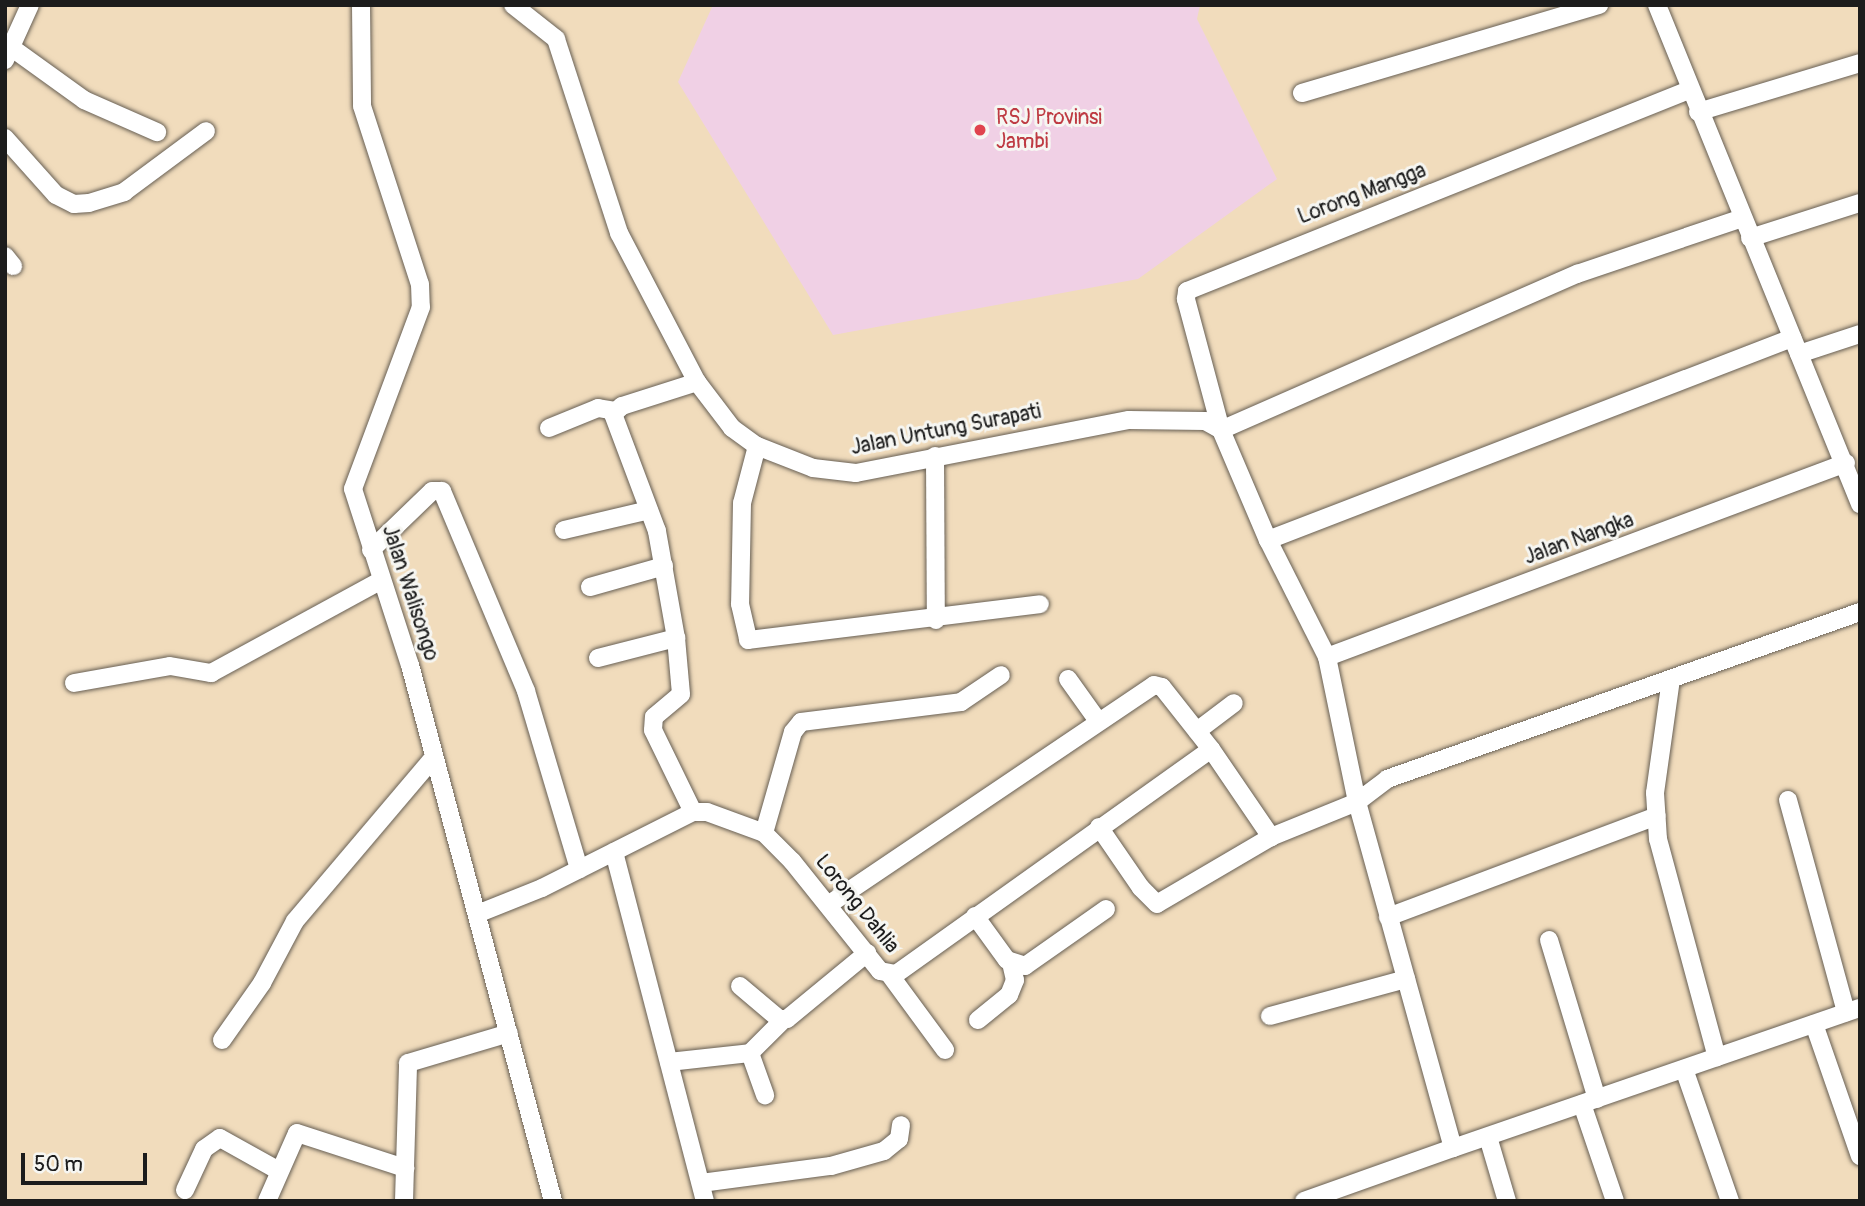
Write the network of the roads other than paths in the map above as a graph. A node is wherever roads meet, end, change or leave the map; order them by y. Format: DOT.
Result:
graph roads {
  1 [pos="30,5"];
  2 [pos="361,5"];
  3 [pos="513,5"];
  4 [pos="1599,5"];
  5 [pos="1657,5"];
  6 [pos="9,54"];
  7 [pos="1860,62"];
  8 [pos="1689,90"];
  9 [pos="1302,93"];
  10 [pos="1698,112"];
  11 [pos="206,131"];
  12 [pos="157,132"];
  13 [pos="5,138"];
  14 [pos="1860,203"];
  15 [pos="1742,218"];
  16 [pos="1750,238"];
  17 [pos="1860,334"];
  18 [pos="1795,346"];
  19 [pos="697,382"];
  20 [pos="615,411"];
  21 [pos="549,428"];
  22 [pos="1221,430"];
  23 [pos="757,446"];
  24 [pos="934,456"];
  25 [pos="1852,472"];
  26 [pos="1860,504"];
  27 [pos="649,510"];
  28 [pos="564,530"];
  29 [pos="1268,540"];
  30 [pos="371,550"];
  31 [pos="664,566"];
  32 [pos="380,581"];
  33 [pos="590,587"];
  34 [pos="1040,604"];
  35 [pos="1860,612"];
  36 [pos="936,620"];
  37 [pos="676,638"];
  38 [pos="1327,657"];
  39 [pos="598,658"];
  40 [pos="1001,675"];
  41 [pos="1068,679"];
  42 [pos="1671,679"];
  43 [pos="74,683"];
  44 [pos="1234,704"];
  45 [pos="1098,721"];
  46 [pos="1197,732"];
  47 [pos="1211,749"];
  48 [pos="434,757"];
  49 [pos="1788,800"];
  50 [pos="1357,802"];
  51 [pos="692,812"];
  52 [pos="1657,816"];
  53 [pos="1099,827"];
  54 [pos="764,833"];
  55 [pos="1271,837"];
  56 [pos="614,852"];
  57 [pos="579,869"];
  58 [pos="828,905"];
  59 [pos="1106,909"];
  60 [pos="477,914"];
  61 [pos="975,916"];
  62 [pos="1388,917"];
  63 [pos="1549,940"];
  64 [pos="867,953"];
  65 [pos="1011,963"];
  66 [pos="890,975"];
  67 [pos="1406,979"];
  68 [pos="740,986"];
  69 [pos="1853,1010"];
  70 [pos="1269,1016"];
  71 [pos="783,1020"];
  72 [pos="978,1020"];
  73 [pos="1814,1024"];
  74 [pos="509,1033"];
  75 [pos="222,1040"];
  76 [pos="945,1050"];
  77 [pos="750,1053"];
  78 [pos="1717,1057"];
  79 [pos="669,1062"];
  80 [pos="1684,1069"];
  81 [pos="765,1095"];
  82 [pos="1589,1102"];
  83 [pos="901,1125"];
  84 [pos="1488,1137"];
  85 [pos="1453,1148"];
  86 [pos="1860,1156"];
  87 [pos="405,1168"];
  88 [pos="279,1171"];
  89 [pos="184,1191"];
  90 [pos="703,1192"];
  91 [pos="267,1201"];
  92 [pos="404,1201"];
  93 [pos="553,1201"];
  94 [pos="1305,1201"];
  95 [pos="1507,1201"];
  96 [pos="1615,1201"];
  97 [pos="1730,1201"];
  1 -- 6 [label="street"];
  2 -- 30 [label="street, Jalan Walisongo"];
  3 -- 19 [label="street, Jalan Untung Surapati"];
  4 -- 9 [label="street"];
  5 -- 8 [label="street"];
  6 -- 12 [label="street"];
  7 -- 10 [label="street"];
  8 -- 10 [label="street"];
  8 -- 22 [label="street, Lorong Mangga"];
  10 -- 15 [label="street"];
  11 -- 13 [label="street"];
  14 -- 16 [label="street"];
  15 -- 16 [label="street"];
  15 -- 22 [label="street"];
  16 -- 18 [label="street"];
  17 -- 18 [label="street"];
  18 -- 25 [label="street"];
  18 -- 29 [label="street"];
  19 -- 20 [label="street"];
  19 -- 23 [label="street, Jalan Untung Surapati"];
  20 -- 21 [label="street"];
  20 -- 27 [label="street"];
  22 -- 24 [label="street, Jalan Untung Surapati"];
  22 -- 29 [label="street"];
  23 -- 24 [label="street, Jalan Untung Surapati"];
  23 -- 36 [label="street"];
  24 -- 36 [label="street"];
  25 -- 26 [label="street"];
  25 -- 38 [label="street, Jalan Nangka"];
  27 -- 28 [label="street"];
  27 -- 31 [label="street"];
  29 -- 38 [label="street"];
  30 -- 32 [label="street, Jalan Walisongo"];
  30 -- 57 [label="street"];
  31 -- 33 [label="street"];
  31 -- 37 [label="street"];
  32 -- 43 [label="street"];
  32 -- 48 [label="street, Jalan Walisongo"];
  34 -- 36 [label="street"];
  35 -- 42 [label="street"];
  37 -- 39 [label="street"];
  37 -- 51 [label="street"];
  38 -- 50 [label="street"];
  40 -- 54 [label="street"];
  41 -- 45 [label="street"];
  42 -- 50 [label="street"];
  42 -- 52 [label="street"];
  44 -- 46 [label="street"];
  45 -- 46 [label="street"];
  45 -- 58 [label="street"];
  46 -- 47 [label="street"];
  47 -- 53 [label="street, Lorong Dahlia"];
  47 -- 55 [label="street"];
  48 -- 60 [label="street, Jalan Walisongo"];
  48 -- 75 [label="street"];
  49 -- 69 [label="street"];
  50 -- 55 [label="street"];
  50 -- 62 [label="street"];
  51 -- 54 [label="street, Lorong Dahlia"];
  51 -- 56 [label="street"];
  52 -- 62 [label="street"];
  52 -- 78 [label="street"];
  53 -- 55 [label="street"];
  53 -- 61 [label="street, Lorong Dahlia"];
  54 -- 58 [label="street, Lorong Dahlia"];
  56 -- 57 [label="street"];
  56 -- 79 [label="street"];
  57 -- 60 [label="street"];
  58 -- 64 [label="street, Lorong Dahlia"];
  59 -- 65 [label="street"];
  60 -- 74 [label="street, Jalan Walisongo"];
  61 -- 65 [label="street"];
  61 -- 66 [label="street, Lorong Dahlia"];
  62 -- 67 [label="street"];
  63 -- 82 [label="street"];
  64 -- 66 [label="street, Lorong Dahlia"];
  64 -- 71 [label="street"];
  65 -- 72 [label="street"];
  66 -- 76 [label="street"];
  67 -- 70 [label="street"];
  67 -- 85 [label="street"];
  68 -- 71 [label="street"];
  69 -- 73 [label="street"];
  71 -- 77 [label="street"];
  73 -- 78 [label="street"];
  73 -- 86 [label="street"];
  74 -- 87 [label="street"];
  74 -- 93 [label="street, Jalan Walisongo"];
  77 -- 79 [label="street"];
  77 -- 81 [label="street"];
  78 -- 80 [label="street"];
  79 -- 90 [label="street"];
  80 -- 82 [label="street"];
  80 -- 97 [label="street"];
  82 -- 84 [label="street"];
  82 -- 96 [label="street"];
  83 -- 90 [label="street"];
  84 -- 85 [label="street"];
  84 -- 95 [label="street"];
  85 -- 94 [label="street"];
  87 -- 88 [label="street"];
  87 -- 92 [label="street"];
  88 -- 89 [label="street"];
  88 -- 91 [label="street"];
}
